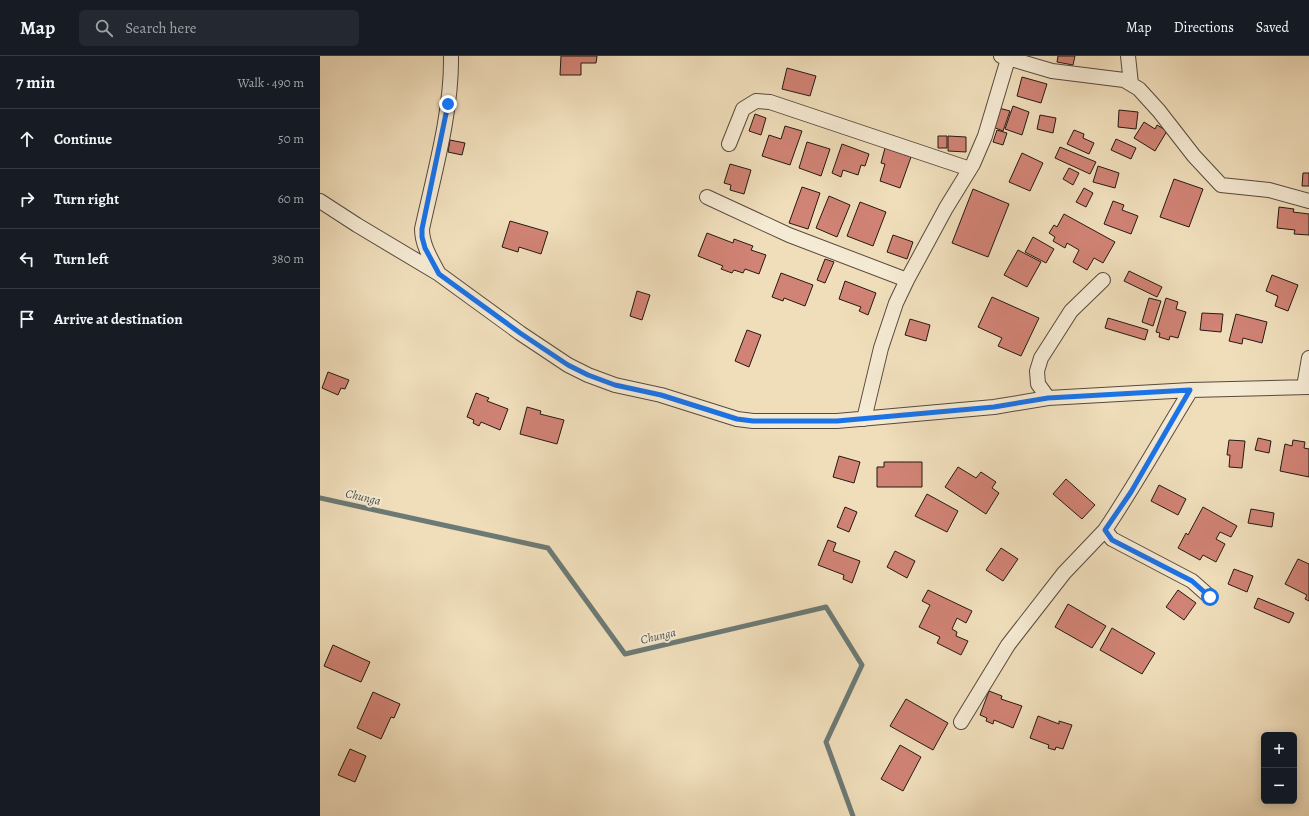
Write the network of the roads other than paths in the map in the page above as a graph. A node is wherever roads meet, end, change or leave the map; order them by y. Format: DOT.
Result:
graph roads {
  1 [pos="451,56"];
  2 [pos="1128,56"];
  3 [pos="1005,57"];
  4 [pos="1131,84"];
  5 [pos="729,144"];
  6 [pos="970,169"];
  7 [pos="707,197"];
  8 [pos="320,201"];
  9 [pos="1309,201"];
  10 [pos="439,274"];
  11 [pos="907,280"];
  12 [pos="1103,280"];
  13 [pos="1309,358"];
  14 [pos="1306,387"];
  15 [pos="1190,390"];
  16 [pos="1048,398"];
  17 [pos="864,419"];
  18 [pos="1105,530"];
  19 [pos="1210,597"];
  20 [pos="961,722"];
  1 -- 10 [label="street"];
  2 -- 4 [label="street"];
  3 -- 4 [label="street"];
  3 -- 6 [label="street"];
  4 -- 9 [label="street"];
  5 -- 6 [label="street"];
  6 -- 11 [label="street"];
  7 -- 11 [label="street"];
  8 -- 10 [label="street"];
  10 -- 17 [label="street"];
  11 -- 17 [label="street"];
  12 -- 16 [label="street"];
  13 -- 14 [label="street"];
  14 -- 15 [label="street"];
  15 -- 16 [label="street"];
  15 -- 18 [label="street"];
  16 -- 17 [label="street"];
  18 -- 19 [label="street"];
  18 -- 20 [label="street"];
}
